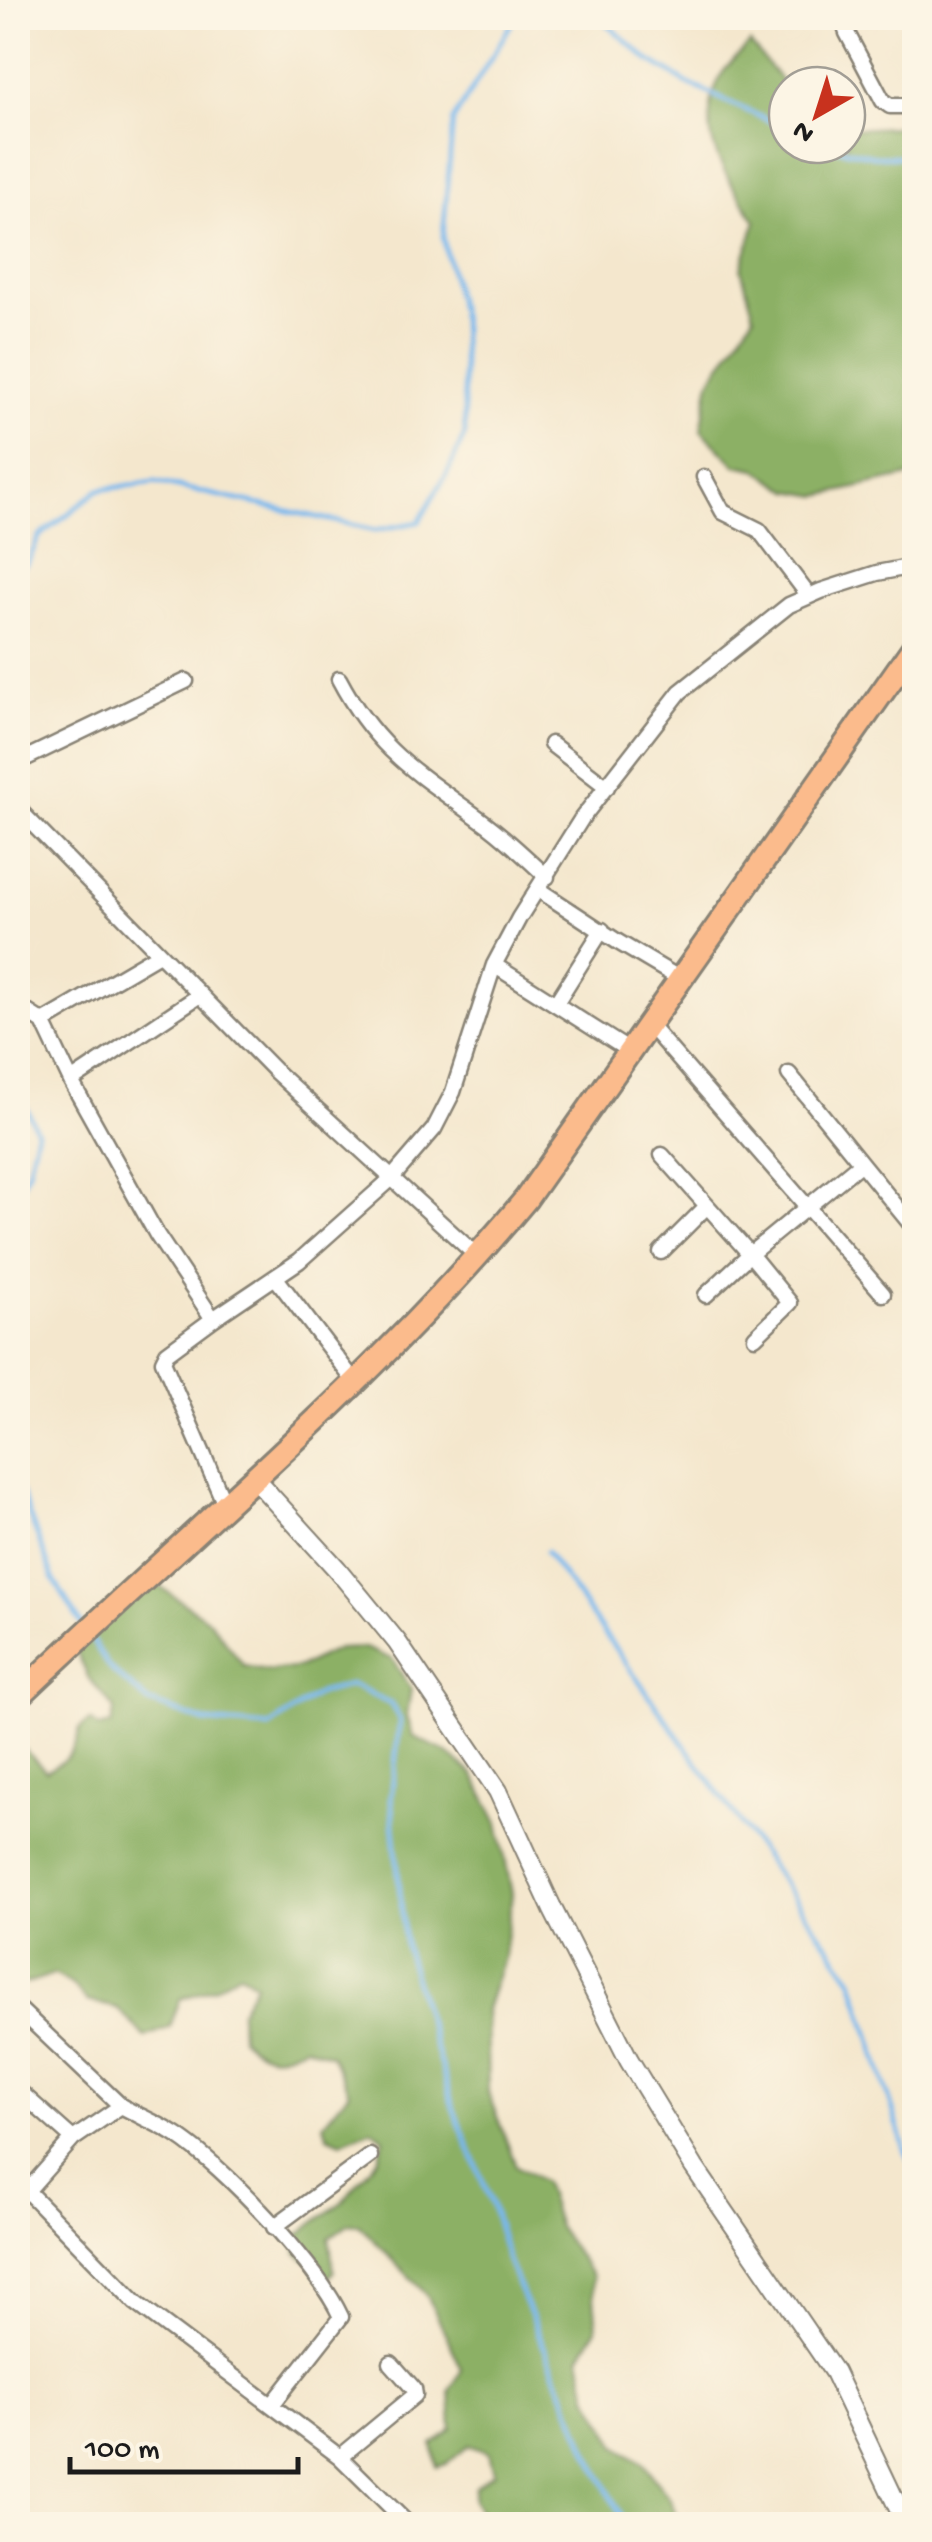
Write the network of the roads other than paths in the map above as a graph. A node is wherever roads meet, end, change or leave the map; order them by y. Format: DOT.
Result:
graph roads {
  1 [pos="842,18"];
  2 [pos="914,106"];
  3 [pos="704,477"];
  4 [pos="914,566"];
  5 [pos="809,596"];
  6 [pos="914,647"];
  7 [pos="339,679"];
  8 [pos="186,680"];
  9 [pos="551,744"];
  10 [pos="18,762"];
  11 [pos="607,787"];
  12 [pos="19,811"];
  13 [pos="543,883"];
  14 [pos="602,930"];
  15 [pos="159,954"];
  16 [pos="494,966"];
  17 [pos="682,980"];
  18 [pos="200,995"];
  19 [pos="556,1002"];
  20 [pos="18,1006"];
  21 [pos="43,1022"];
  22 [pos="650,1026"];
  23 [pos="631,1052"];
  24 [pos="789,1074"];
  25 [pos="70,1081"];
  26 [pos="662,1155"];
  27 [pos="861,1162"];
  28 [pos="391,1179"];
  29 [pos="808,1204"];
  30 [pos="706,1207"];
  31 [pos="914,1228"];
  32 [pos="660,1252"];
  33 [pos="750,1254"];
  34 [pos="478,1257"];
  35 [pos="276,1278"];
  36 [pos="883,1294"];
  37 [pos="706,1295"];
  38 [pos="213,1319"];
  39 [pos="755,1337"];
  40 [pos="355,1382"];
  41 [pos="254,1478"];
  42 [pos="225,1505"];
  43 [pos="18,1696"];
  44 [pos="18,2008"];
  45 [pos="18,2090"];
  46 [pos="121,2106"];
  47 [pos="73,2139"];
  48 [pos="370,2156"];
  49 [pos="22,2188"];
  50 [pos="274,2227"];
  51 [pos="391,2363"];
  52 [pos="272,2405"];
  53 [pos="340,2457"];
  54 [pos="408,2524"];
  55 [pos="906,2524"];
  1 -- 2 [label="street"];
  3 -- 5 [label="street"];
  4 -- 5 [label="street"];
  5 -- 11 [label="street"];
  6 -- 17 [label="main road"];
  7 -- 13 [label="street"];
  8 -- 10 [label="street"];
  9 -- 11 [label="street"];
  11 -- 13 [label="street"];
  12 -- 15 [label="street"];
  13 -- 14 [label="street"];
  13 -- 16 [label="street"];
  14 -- 17 [label="street"];
  14 -- 19 [label="street"];
  15 -- 18 [label="street"];
  15 -- 21 [label="street"];
  16 -- 19 [label="street"];
  16 -- 28 [label="street"];
  17 -- 22 [label="main road"];
  18 -- 25 [label="street"];
  18 -- 28 [label="street"];
  19 -- 23 [label="street"];
  20 -- 21 [label="street"];
  21 -- 25 [label="street"];
  22 -- 23 [label="main road"];
  22 -- 29 [label="street"];
  23 -- 34 [label="main road"];
  24 -- 27 [label="street"];
  25 -- 38 [label="street"];
  26 -- 30 [label="street"];
  27 -- 29 [label="street"];
  27 -- 31 [label="street"];
  28 -- 34 [label="street"];
  28 -- 35 [label="street"];
  29 -- 33 [label="street"];
  29 -- 36 [label="street"];
  30 -- 32 [label="street"];
  30 -- 33 [label="street"];
  33 -- 37 [label="street"];
  33 -- 39 [label="street"];
  34 -- 40 [label="main road"];
  35 -- 38 [label="street"];
  35 -- 40 [label="street"];
  38 -- 42 [label="street"];
  40 -- 41 [label="main road"];
  41 -- 42 [label="main road"];
  41 -- 55 [label="street"];
  42 -- 43 [label="main road"];
  44 -- 46 [label="street"];
  45 -- 47 [label="street"];
  46 -- 47 [label="street"];
  46 -- 50 [label="street"];
  47 -- 49 [label="street"];
  48 -- 50 [label="street"];
  49 -- 52 [label="street"];
  50 -- 52 [label="street"];
  51 -- 53 [label="street"];
  52 -- 53 [label="street"];
  53 -- 54 [label="street"];
}
